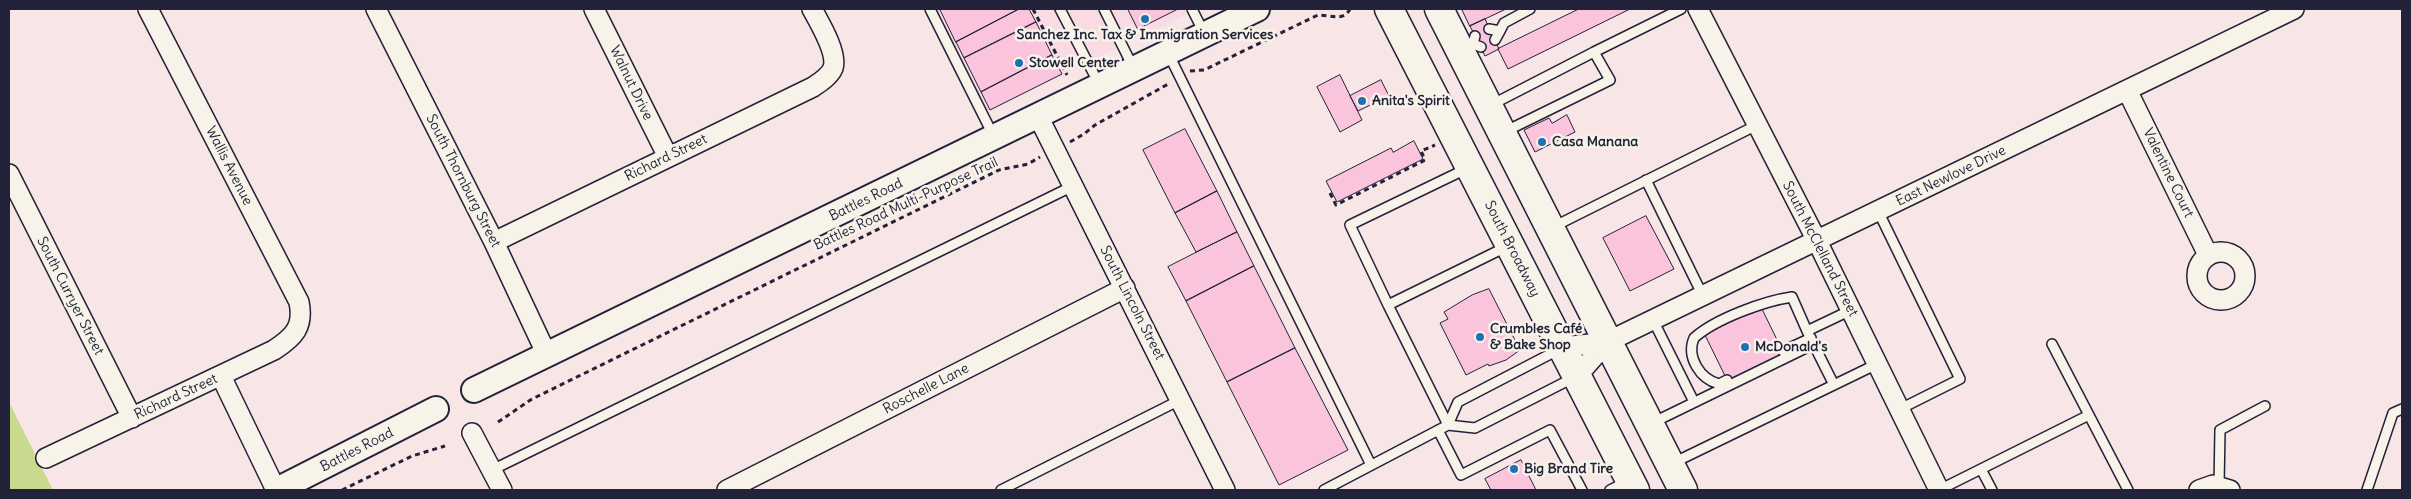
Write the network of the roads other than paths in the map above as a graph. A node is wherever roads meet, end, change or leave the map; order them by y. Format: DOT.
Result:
graph roads {
  1 [pos="148,9"];
  2 [pos="376,9"];
  3 [pos="594,9"];
  4 [pos="812,9"];
  5 [pos="930,9"];
  6 [pos="1060,9"];
  7 [pos="1104,9"];
  8 [pos="1192,9"];
  9 [pos="1257,9"];
  10 [pos="1389,9"];
  11 [pos="1439,9"];
  12 [pos="1530,9"];
  13 [pos="1681,9"];
  14 [pos="1698,9"];
  15 [pos="2294,9"];
  16 [pos="2265,15"];
  17 [pos="1489,29"];
  18 [pos="1500,32"];
  19 [pos="1204,35"];
  20 [pos="1495,40"];
  21 [pos="1594,52"];
  22 [pos="1168,53"];
  23 [pos="1134,69"];
  24 [pos="1100,86"];
  25 [pos="2127,90"];
  26 [pos="1488,106"];
  27 [pos="1038,116"];
  28 [pos="1757,125"];
  29 [pos="1502,133"];
  30 [pos="994,137"];
  31 [pos="668,157"];
  32 [pos="1470,167"];
  33 [pos="9,174"];
  34 [pos="1646,180"];
  35 [pos="1073,186"];
  36 [pos="1878,211"];
  37 [pos="1550,228"];
  38 [pos="1817,241"];
  39 [pos="494,242"];
  40 [pos="1510,245"];
  41 [pos="2208,255"];
  42 [pos="1125,288"];
  43 [pos="1703,296"];
  44 [pos="1388,305"];
  45 [pos="1851,310"];
  46 [pos="1653,320"];
  47 [pos="299,326"];
  48 [pos="1811,338"];
  49 [pos="1607,342"];
  50 [pos="2052,344"];
  51 [pos="1563,347"];
  52 [pos="1783,351"];
  53 [pos="547,354"];
  54 [pos="1878,364"];
  55 [pos="221,376"];
  56 [pos="1577,376"];
  57 [pos="1727,380"];
  58 [pos="1834,385"];
  59 [pos="474,390"];
  60 [pos="1180,400"];
  61 [pos="1694,402"];
  62 [pos="2265,406"];
  63 [pos="1900,408"];
  64 [pos="436,409"];
  65 [pos="2402,409"];
  66 [pos="2089,415"];
  67 [pos="132,418"];
  68 [pos="1649,424"];
  69 [pos="1448,425"];
  70 [pos="1438,430"];
  71 [pos="472,433"];
  72 [pos="46,458"];
  73 [pos="1371,465"];
  74 [pos="1670,465"];
  75 [pos="1981,469"];
  76 [pos="492,470"];
  77 [pos="1625,487"];
  78 [pos="2224,488"];
  79 [pos="277,490"];
  80 [pos="502,490"];
  81 [pos="727,490"];
  82 [pos="1001,490"];
  83 [pos="1225,490"];
  84 [pos="1324,490"];
  85 [pos="1582,490"];
  86 [pos="1683,490"];
  87 [pos="1939,490"];
  88 [pos="1992,490"];
  89 [pos="2128,490"];
  90 [pos="2199,490"];
  91 [pos="2367,490"];
  1 -- 47 [label="street, Wallis Avenue"];
  2 -- 39 [label="street, South Thornburg Street"];
  3 -- 31 [label="street, Walnut Drive"];
  4 -- 31 [label="street, Richard Street"];
  5 -- 30 [label="lane"];
  6 -- 24 [label="lane"];
  7 -- 23 [label="lane"];
  8 -- 19 [label="lane"];
  9 -- 19 [label="street, Battles Road"];
  10 -- 32 [label="main road, South Broadway"];
  11 -- 26 [label="main road"];
  12 -- 18 [label="lane"];
  13 -- 21 [label="lane"];
  14 -- 28 [label="street, South McClelland Street"];
  15 -- 16 [label="street, East Newlove Drive"];
  16 -- 25 [label="street, East Newlove Drive"];
  17 -- 18 [label="lane"];
  18 -- 20 [label="lane"];
  19 -- 22 [label="street, Battles Road"];
  21 -- 26 [label="lane"];
  21 -- 29 [label="lane"];
  22 -- 23 [label="street, Battles Road"];
  22 -- 73 [label="lane"];
  23 -- 24 [label="street, Battles Road"];
  24 -- 27 [label="street, Battles Road"];
  25 -- 36 [label="street, East Newlove Drive"];
  25 -- 41 [label="street, Valentine Court"];
  26 -- 29 [label="main road"];
  27 -- 30 [label="street, Battles Road"];
  27 -- 35 [label="street, South Lincoln Street"];
  28 -- 34 [label="lane"];
  28 -- 38 [label="street, South McClelland Street"];
  29 -- 37 [label="main road"];
  30 -- 53 [label="street, Battles Road"];
  31 -- 39 [label="street, Richard Street"];
  32 -- 40 [label="main road, South Broadway"];
  32 -- 44 [label="lane"];
  33 -- 67 [label="street, South Curryer Street"];
  34 -- 37 [label="lane"];
  34 -- 43 [label="lane"];
  35 -- 42 [label="street, South Lincoln Street"];
  35 -- 76 [label="lane"];
  36 -- 38 [label="street, East Newlove Drive"];
  36 -- 63 [label="lane"];
  37 -- 49 [label="main road"];
  38 -- 43 [label="street, East Newlove Drive"];
  38 -- 45 [label="street, South McClelland Street"];
  39 -- 53 [label="street, South Thornburg Street"];
  40 -- 44 [label="lane"];
  40 -- 51 [label="main road, South Broadway"];
  42 -- 60 [label="street, South Lincoln Street"];
  42 -- 81 [label="street, Roschelle Lane"];
  43 -- 46 [label="street, East Newlove Drive"];
  44 -- 69 [label="lane"];
  45 -- 48 [label="lane"];
  45 -- 54 [label="street, South McClelland Street"];
  46 -- 49 [label="street, East Newlove Drive"];
  46 -- 61 [label="lane"];
  47 -- 55 [label="street, Richard Street"];
  48 -- 52 [label="lane"];
  48 -- 57 [label="lane"];
  48 -- 58 [label="lane"];
  48 -- 61 [label="lane"];
  49 -- 51 [label="street, East Newlove Drive"];
  49 -- 56 [label="street, East Newlove Drive"];
  49 -- 68 [label="main road"];
  50 -- 66 [label="lane"];
  51 -- 56 [label="main road, South Broadway"];
  51 -- 69 [label="lane"];
  53 -- 59 [label="street, Battles Road"];
  54 -- 58 [label="lane"];
  54 -- 63 [label="street, South McClelland Street"];
  55 -- 67 [label="street, Richard Street"];
  55 -- 79 [label="street"];
  56 -- 69 [label="lane"];
  56 -- 77 [label="main road, South Broadway"];
  58 -- 74 [label="lane"];
  60 -- 82 [label="lane"];
  60 -- 83 [label="street, South Lincoln Street"];
  61 -- 68 [label="lane"];
  62 -- 78 [label="lane"];
  63 -- 87 [label="street, South McClelland Street"];
  64 -- 79 [label="street, Battles Road"];
  65 -- 91 [label="lane"];
  66 -- 75 [label="lane"];
  66 -- 89 [label="lane"];
  67 -- 72 [label="street, Richard Street"];
  68 -- 74 [label="main road"];
  69 -- 70 [label="lane"];
  70 -- 73 [label="lane"];
  70 -- 85 [label="lane"];
  71 -- 76 [label="street"];
  73 -- 84 [label="lane"];
  74 -- 86 [label="main road"];
  75 -- 87 [label="lane"];
  75 -- 88 [label="lane"];
  76 -- 80 [label="street"];
  78 -- 90 [label="street"];
}
